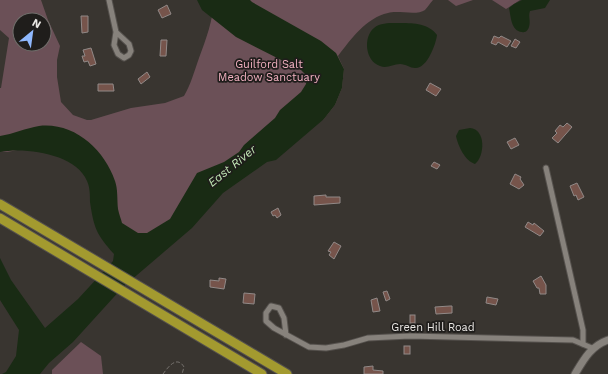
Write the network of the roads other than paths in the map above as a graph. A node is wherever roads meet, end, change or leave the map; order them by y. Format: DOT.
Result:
graph roads {
  1 [pos="109,0"];
  2 [pos="116,32"];
  3 [pos="546,168"];
  4 [pos="0,204"];
  5 [pos="0,218"];
  6 [pos="286,335"];
  7 [pos="608,340"];
  8 [pos="583,344"];
  9 [pos="592,348"];
  10 [pos="262,374"];
  11 [pos="287,374"];
  12 [pos="575,374"];
  1 -- 2 [label="street"];
  2 -- 2 [label="street"];
  3 -- 8 [label="street"];
  4 -- 11 [label="highway"];
  5 -- 10 [label="highway"];
  6 -- 6 [label="street, Green Hill Road"];
  6 -- 8 [label="street, Green Hill Road"];
  7 -- 9 [label="street"];
  8 -- 9 [label="street, Green Hill Road"];
  9 -- 12 [label="street"];
}
